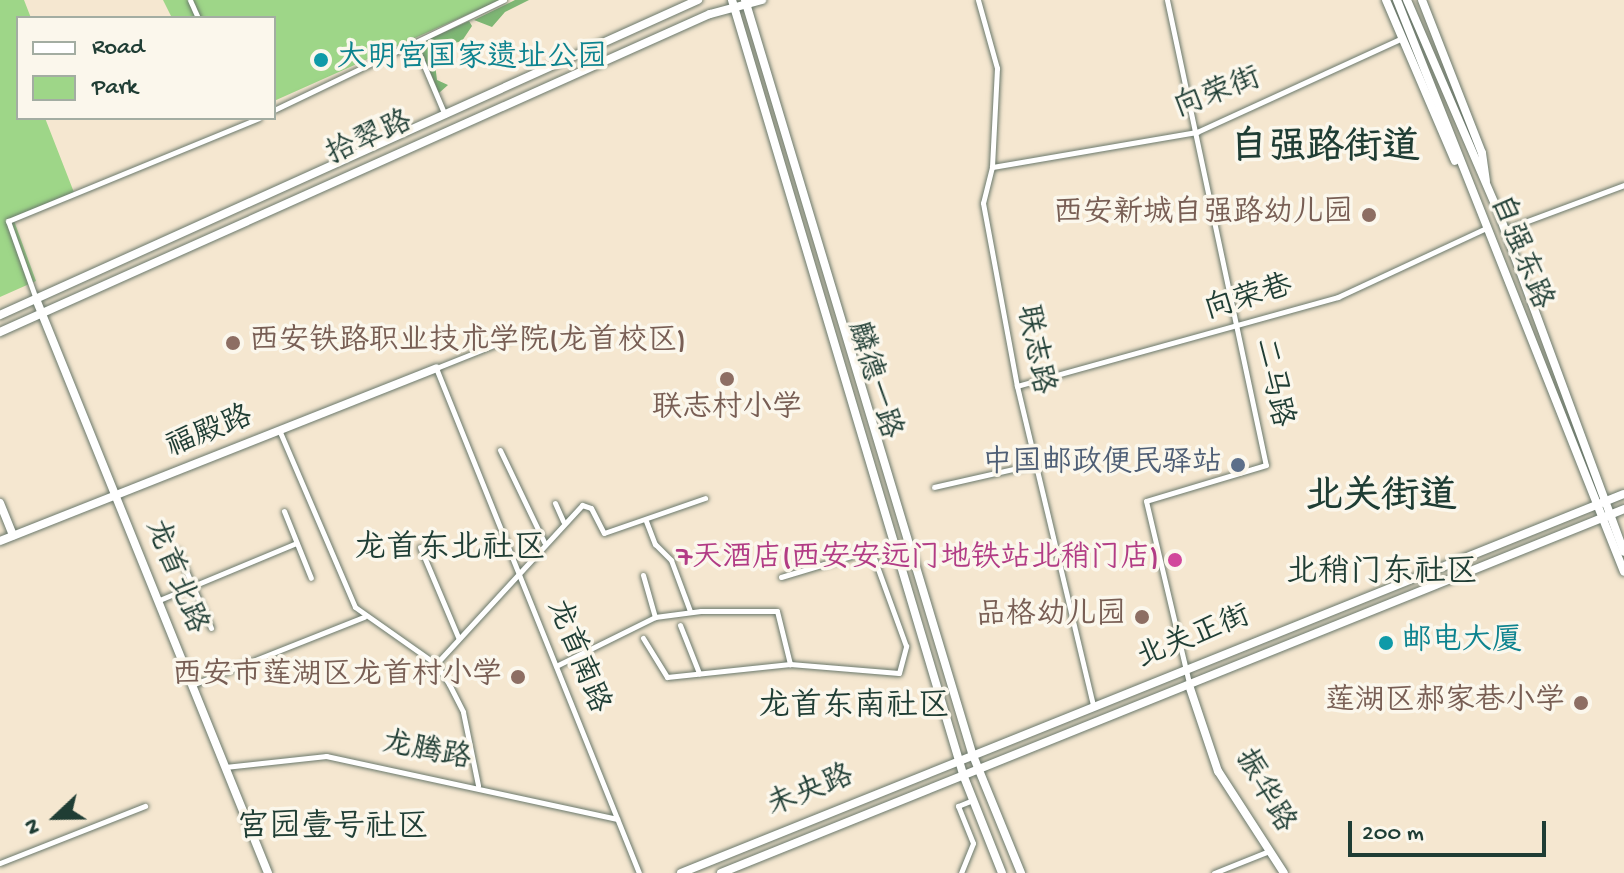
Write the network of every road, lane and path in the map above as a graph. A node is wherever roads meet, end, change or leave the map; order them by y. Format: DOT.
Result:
graph roads {
  1 [pos="504,0"];
  2 [pos="698,0"];
  3 [pos="762,0"];
  4 [pos="978,0"];
  5 [pos="1167,0"];
  6 [pos="1386,0"];
  7 [pos="1397,0"];
  8 [pos="1407,0"];
  9 [pos="1422,0"];
  10 [pos="746,3"];
  11 [pos="733,4"];
  12 [pos="1402,38"];
  13 [pos="414,42"];
  14 [pos="276,109"];
  15 [pos="445,116"];
  16 [pos="241,120"];
  17 [pos="255,120"];
  18 [pos="243,127"];
  19 [pos="1197,132"];
  20 [pos="992,167"];
  21 [pos="1466,184"];
  22 [pos="1487,185"];
  23 [pos="1624,185"];
  24 [pos="1484,229"];
  25 [pos="1505,229"];
  26 [pos="36,299"];
  27 [pos="42,313"];
  28 [pos="0,315"];
  29 [pos="1237,328"];
  30 [pos="0,332"];
  31 [pos="509,339"];
  32 [pos="436,368"];
  33 [pos="1017,386"];
  34 [pos="280,432"];
  35 [pos="500,450"];
  36 [pos="1035,464"];
  37 [pos="934,487"];
  38 [pos="1624,494"];
  39 [pos="115,498"];
  40 [pos="705,498"];
  41 [pos="1608,501"];
  42 [pos="0,503"];
  43 [pos="555,503"];
  44 [pos="1593,503"];
  45 [pos="1624,509"];
  46 [pos="284,511"];
  47 [pos="1606,518"];
  48 [pos="646,520"];
  49 [pos="563,521"];
  50 [pos="13,536"];
  51 [pos="0,541"];
  52 [pos="544,542"];
  53 [pos="296,543"];
  54 [pos="420,547"];
  55 [pos="177,550"];
  56 [pos="1624,552"];
  57 [pos="518,571"];
  58 [pos="1624,572"];
  59 [pos="643,575"];
  60 [pos="781,577"];
  61 [pos="311,578"];
  62 [pos="192,584"];
  63 [pos="156,601"];
  64 [pos="690,611"];
  65 [pos="364,617"];
  66 [pos="655,617"];
  67 [pos="680,625"];
  68 [pos="211,628"];
  69 [pos="458,637"];
  70 [pos="643,638"];
  71 [pos="436,664"];
  72 [pos="790,664"];
  73 [pos="556,666"];
  74 [pos="1185,668"];
  75 [pos="699,673"];
  76 [pos="192,685"];
  77 [pos="1190,688"];
  78 [pos="1093,705"];
  79 [pos="972,753"];
  80 [pos="960,758"];
  81 [pos="224,767"];
  82 [pos="980,771"];
  83 [pos="964,777"];
  84 [pos="478,785"];
  85 [pos="973,800"];
  86 [pos="145,806"];
  87 [pos="617,819"];
  88 [pos="1269,851"];
  89 [pos="0,863"];
  90 [pos="268,873"];
  91 [pos="639,873"];
  92 [pos="681,873"];
  93 [pos="721,873"];
  94 [pos="961,873"];
  95 [pos="1002,873"];
  96 [pos="1021,873"];
  97 [pos="1214,873"];
  98 [pos="1284,873"];
  1 -- 13 [label="street"];
  2 -- 15 [label="main road, 拾翠路"];
  3 -- 10 [label="main road, 拾翠路"];
  4 -- 20 [label="street, 联志路"];
  5 -- 19 [label="street, 二马路"];
  6 -- 12 [label="main road"];
  7 -- 21 [label="main road, 自强东路"];
  8 -- 22 [label="main road, 自强东路"];
  9 -- 22 [label="main road"];
  10 -- 11 [label="main road, 拾翠路"];
  10 -- 79 [label="main road, 麟德一路"];
  11 -- 27 [label="main road, 拾翠路"];
  11 -- 80 [label="main road, 麟德一路"];
  12 -- 19 [label="street, 向荣街"];
  12 -- 21 [label="main road"];
  13 -- 14 [label="street"];
  13 -- 15 [label="street"];
  15 -- 26 [label="main road, 拾翠路"];
  16 -- 18 [label="street"];
  17 -- 18 [label="street"];
  18 -- 26 [label="street"];
  19 -- 20 [label="street, 向荣街"];
  19 -- 29 [label="street, 二马路"];
  20 -- 33 [label="street, 联志路"];
  21 -- 24 [label="main road, 自强东路"];
  22 -- 25 [label="main road, 自强东路"];
  23 -- 25 [label="street"];
  24 -- 29 [label="street, 向荣巷"];
  24 -- 44 [label="main road, 自强东路"];
  25 -- 41 [label="main road, 自强东路"];
  26 -- 27 [label="main road, 龙首北路"];
  26 -- 28 [label="main road, 拾翠路"];
  27 -- 30 [label="main road, 拾翠路"];
  27 -- 39 [label="main road, 龙首北路"];
  29 -- 33 [label="street, 向荣巷"];
  29 -- 74 [label="street, 二马路"];
  31 -- 32 [label="street"];
  32 -- 34 [label="main road, 福殿路"];
  32 -- 57 [label="street, 龙首南路"];
  33 -- 36 [label="street, 联志路"];
  34 -- 39 [label="main road, 福殿路"];
  34 -- 65 [label="street"];
  35 -- 52 [label="street"];
  36 -- 37 [label="street"];
  36 -- 78 [label="street, 联志路"];
  38 -- 41 [label="main road, 北关正街"];
  39 -- 50 [label="main road, 福殿路"];
  39 -- 63 [label="main road, 龙首北路"];
  40 -- 48 [label="street"];
  41 -- 44 [label="main road, 北关正街"];
  41 -- 47 [label="main road, 自强东路"];
  42 -- 50 [label="main road"];
  43 -- 49 [label="street"];
  44 -- 47 [label="main road, 自强东路"];
  44 -- 74 [label="main road, 北关正街"];
  45 -- 47 [label="main road, 北关正街"];
  46 -- 53 [label="street"];
  47 -- 56 [label="main road"];
  47 -- 58 [label="main road"];
  47 -- 77 [label="main road, 北关正街"];
  48 -- 49 [label="street"];
  48 -- 64 [label="street"];
  49 -- 52 [label="street"];
  50 -- 51 [label="main road, 福殿路"];
  52 -- 57 [label="street"];
  53 -- 61 [label="street"];
  53 -- 62 [label="street"];
  54 -- 69 [label="street"];
  55 -- 62 [label="street"];
  57 -- 69 [label="street"];
  57 -- 73 [label="street, 龙首南路"];
  59 -- 66 [label="street"];
  60 -- 72 [label="street"];
  62 -- 63 [label="street"];
  62 -- 68 [label="street"];
  63 -- 76 [label="main road, 龙首北路"];
  64 -- 66 [label="street"];
  64 -- 72 [label="street"];
  65 -- 71 [label="street"];
  65 -- 76 [label="street"];
  66 -- 73 [label="street"];
  67 -- 75 [label="street"];
  69 -- 71 [label="street"];
  70 -- 75 [label="street"];
  71 -- 84 [label="street"];
  72 -- 75 [label="street"];
  73 -- 87 [label="street, 龙首南路"];
  74 -- 77 [label="street, 二马路"];
  74 -- 78 [label="main road, 北关正街"];
  76 -- 81 [label="main road, 龙首北路"];
  77 -- 82 [label="main road, 北关正街"];
  77 -- 88 [label="main road, 振华路"];
  78 -- 79 [label="main road, 北关正街"];
  79 -- 80 [label="main road, 北关正街"];
  79 -- 82 [label="main road, 麟德一路"];
  80 -- 83 [label="main road, 麟德一路"];
  80 -- 92 [label="main road, 未央路"];
  81 -- 84 [label="street, 龙腾路"];
  81 -- 90 [label="main road, 龙首北路"];
  82 -- 83 [label="main road, 北关正街"];
  82 -- 96 [label="main road, 麟德一路"];
  83 -- 85 [label="main road, 麟德一路"];
  83 -- 93 [label="main road, 未央路"];
  84 -- 87 [label="street, 龙腾路"];
  85 -- 94 [label="street"];
  85 -- 95 [label="main road, 麟德一路"];
  86 -- 89 [label="street"];
  87 -- 91 [label="street, 龙首南路"];
  88 -- 97 [label="street"];
  88 -- 98 [label="main road, 振华路"];
}
